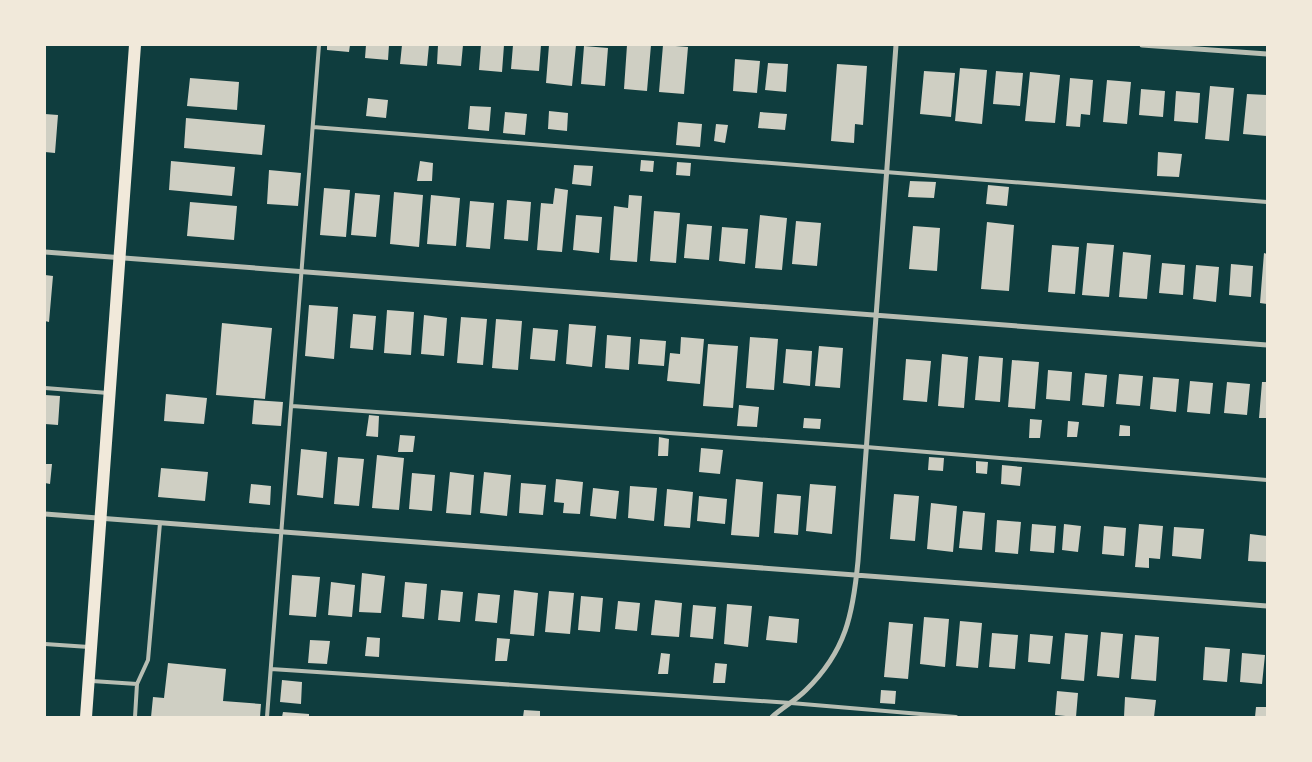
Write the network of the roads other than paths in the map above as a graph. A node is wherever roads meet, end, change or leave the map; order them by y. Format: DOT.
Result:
graph roads {
  1 [pos="135,45"];
  2 [pos="319,45"];
  3 [pos="896,45"];
  4 [pos="1142,45"];
  5 [pos="1267,54"];
  6 [pos="313,127"];
  7 [pos="887,172"];
  8 [pos="1267,202"];
  9 [pos="45,252"];
  10 [pos="119,258"];
  11 [pos="303,272"];
  12 [pos="876,315"];
  13 [pos="1267,345"];
  14 [pos="45,388"];
  15 [pos="109,393"];
  16 [pos="292,406"];
  17 [pos="866,447"];
  18 [pos="1267,480"];
  19 [pos="45,514"];
  20 [pos="100,518"];
  21 [pos="160,523"];
  22 [pos="281,532"];
  23 [pos="856,576"];
  24 [pos="1267,606"];
  25 [pos="45,644"];
  26 [pos="91,647"];
  27 [pos="271,669"];
  28 [pos="89,681"];
  29 [pos="137,684"];
  30 [pos="792,703"];
  31 [pos="86,717"];
  32 [pos="135,717"];
  33 [pos="267,717"];
  34 [pos="772,717"];
  35 [pos="956,717"];
  1 -- 10 [label="main road"];
  2 -- 6 [label="lane"];
  3 -- 7 [label="street"];
  4 -- 5 [label="street"];
  6 -- 7 [label="lane"];
  6 -- 11 [label="lane"];
  7 -- 8 [label="lane"];
  7 -- 12 [label="street"];
  9 -- 10 [label="street"];
  10 -- 11 [label="street"];
  10 -- 15 [label="main road"];
  11 -- 12 [label="street"];
  11 -- 16 [label="lane"];
  12 -- 13 [label="street"];
  12 -- 17 [label="street"];
  14 -- 15 [label="lane"];
  15 -- 20 [label="main road"];
  16 -- 17 [label="lane"];
  16 -- 22 [label="lane"];
  17 -- 18 [label="lane"];
  17 -- 23 [label="street"];
  19 -- 20 [label="street"];
  20 -- 21 [label="street"];
  20 -- 26 [label="main road"];
  21 -- 22 [label="street"];
  21 -- 29 [label="lane"];
  22 -- 23 [label="street"];
  22 -- 27 [label="lane"];
  23 -- 24 [label="street"];
  23 -- 30 [label="street"];
  25 -- 26 [label="lane"];
  26 -- 28 [label="main road"];
  27 -- 30 [label="lane"];
  27 -- 33 [label="lane"];
  28 -- 29 [label="lane"];
  28 -- 31 [label="main road"];
  29 -- 32 [label="lane"];
  30 -- 34 [label="street"];
  30 -- 35 [label="lane"];
}
